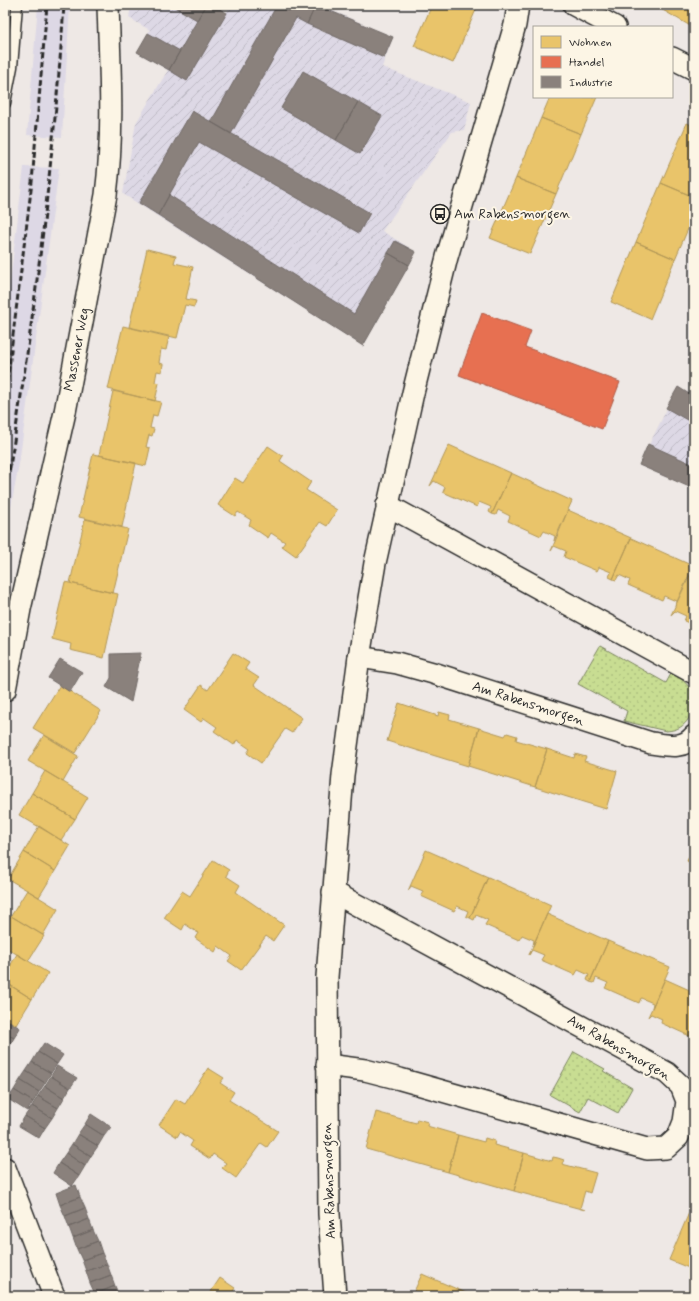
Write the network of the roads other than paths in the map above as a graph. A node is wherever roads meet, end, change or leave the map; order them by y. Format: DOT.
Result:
graph roads {
  1 [pos="17,5"];
  2 [pos="108,5"];
  3 [pos="518,5"];
  4 [pos="574,5"];
  5 [pos="613,26"];
  6 [pos="673,58"];
  7 [pos="694,69"];
  8 [pos="5,103"];
  9 [pos="387,505"];
  10 [pos="359,657"];
  11 [pos="694,673"];
  12 [pos="5,690"];
  13 [pos="694,736"];
  14 [pos="333,892"];
  15 [pos="327,1065"];
  16 [pos="5,1168"];
  17 [pos="54,1296"];
  18 [pos="335,1296"];
  1 -- 8 [label="lane"];
  2 -- 12 [label="street, Massener Weg"];
  3 -- 9 [label="street, Am Rabensmorgen"];
  4 -- 5 [label="street"];
  6 -- 7 [label="street"];
  9 -- 10 [label="street, Am Rabensmorgen"];
  9 -- 11 [label="street"];
  10 -- 13 [label="street, Am Rabensmorgen"];
  10 -- 14 [label="street, Am Rabensmorgen"];
  14 -- 15 [label="street, Am Rabensmorgen"];
  14 -- 15 [label="street, Am Rabensmorgen"];
  15 -- 18 [label="street, Am Rabensmorgen"];
  16 -- 17 [label="street"];
}
